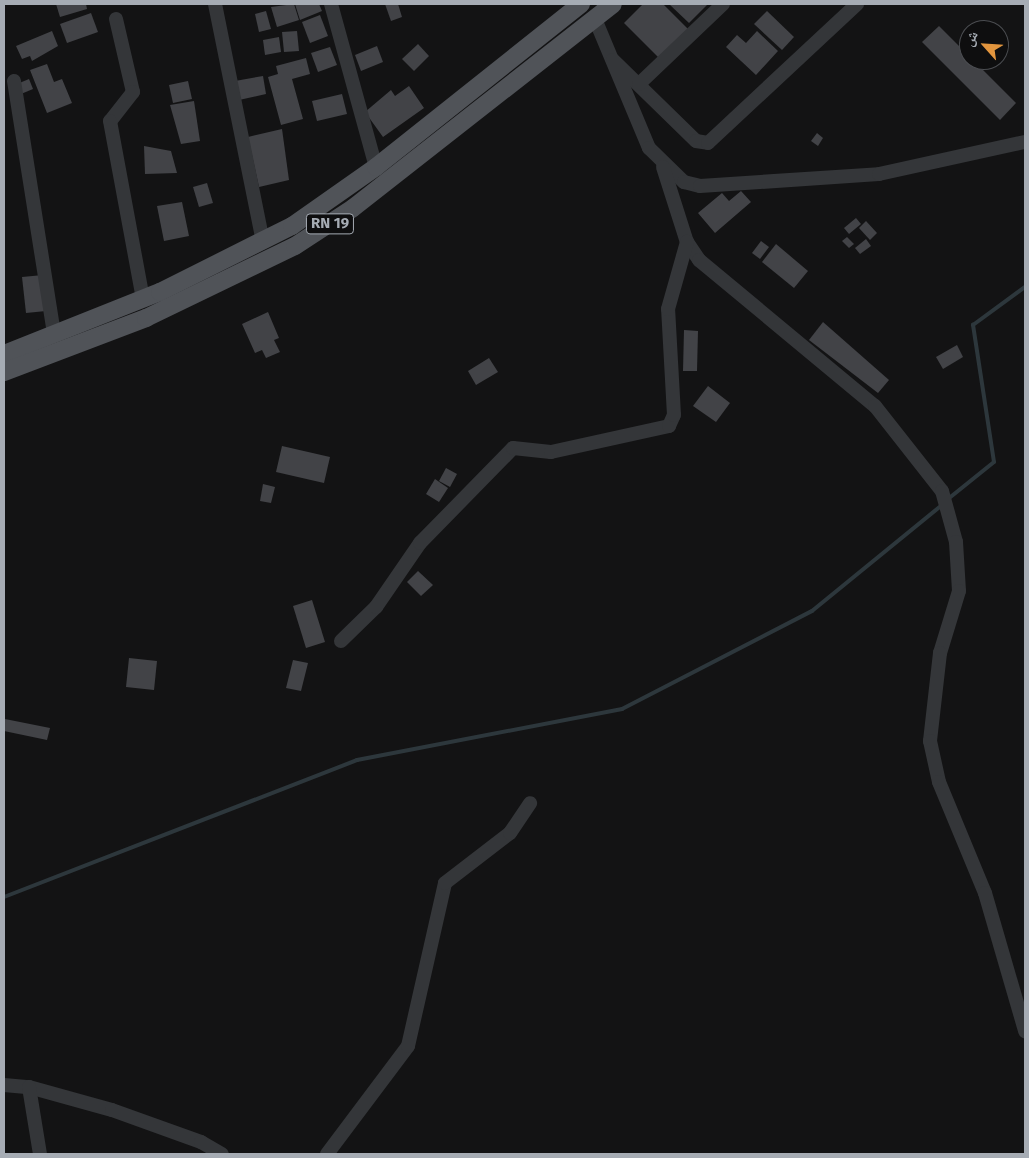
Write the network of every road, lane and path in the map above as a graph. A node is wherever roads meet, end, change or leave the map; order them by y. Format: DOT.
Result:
graph roads {
  1 [pos="215,4"];
  2 [pos="330,4"];
  3 [pos="723,4"];
  4 [pos="856,4"];
  5 [pos="577,6"];
  6 [pos="601,12"];
  7 [pos="116,19"];
  8 [pos="609,56"];
  9 [pos="14,81"];
  10 [pos="639,84"];
  11 [pos="1025,142"];
  12 [pos="376,167"];
  13 [pos="663,167"];
  14 [pos="263,241"];
  15 [pos="687,242"];
  16 [pos="160,292"];
  17 [pos="140,300"];
  18 [pos="170,308"];
  19 [pos="146,318"];
  20 [pos="54,334"];
  21 [pos="4,354"];
  22 [pos="4,372"];
  23 [pos="341,641"];
  24 [pos="530,803"];
  25 [pos="1025,1031"];
  26 [pos="4,1085"];
  27 [pos="29,1087"];
  28 [pos="40,1154"];
  29 [pos="222,1154"];
  30 [pos="327,1154"];
  1 -- 14 [label="street"];
  2 -- 12 [label="street"];
  3 -- 10 [label="street"];
  4 -- 10 [label="street"];
  5 -- 6 [label="main road"];
  5 -- 12 [label="main road, RN 19"];
  6 -- 8 [label="street"];
  6 -- 18 [label="main road, RN 19"];
  7 -- 17 [label="street"];
  8 -- 10 [label="street"];
  8 -- 13 [label="street"];
  9 -- 20 [label="street"];
  11 -- 13 [label="street"];
  12 -- 14 [label="main road, RN 19"];
  13 -- 15 [label="street"];
  14 -- 16 [label="main road, RN 19"];
  15 -- 23 [label="street"];
  15 -- 25 [label="street"];
  16 -- 17 [label="main road, RN 19"];
  16 -- 18 [label="main road"];
  17 -- 19 [label="main road"];
  17 -- 20 [label="main road, RN 19"];
  18 -- 19 [label="main road, RN 19"];
  19 -- 22 [label="main road, RN 19"];
  20 -- 21 [label="main road, RN 19"];
  24 -- 30 [label="street"];
  26 -- 27 [label="street"];
  27 -- 28 [label="street"];
  27 -- 29 [label="street"];
}
